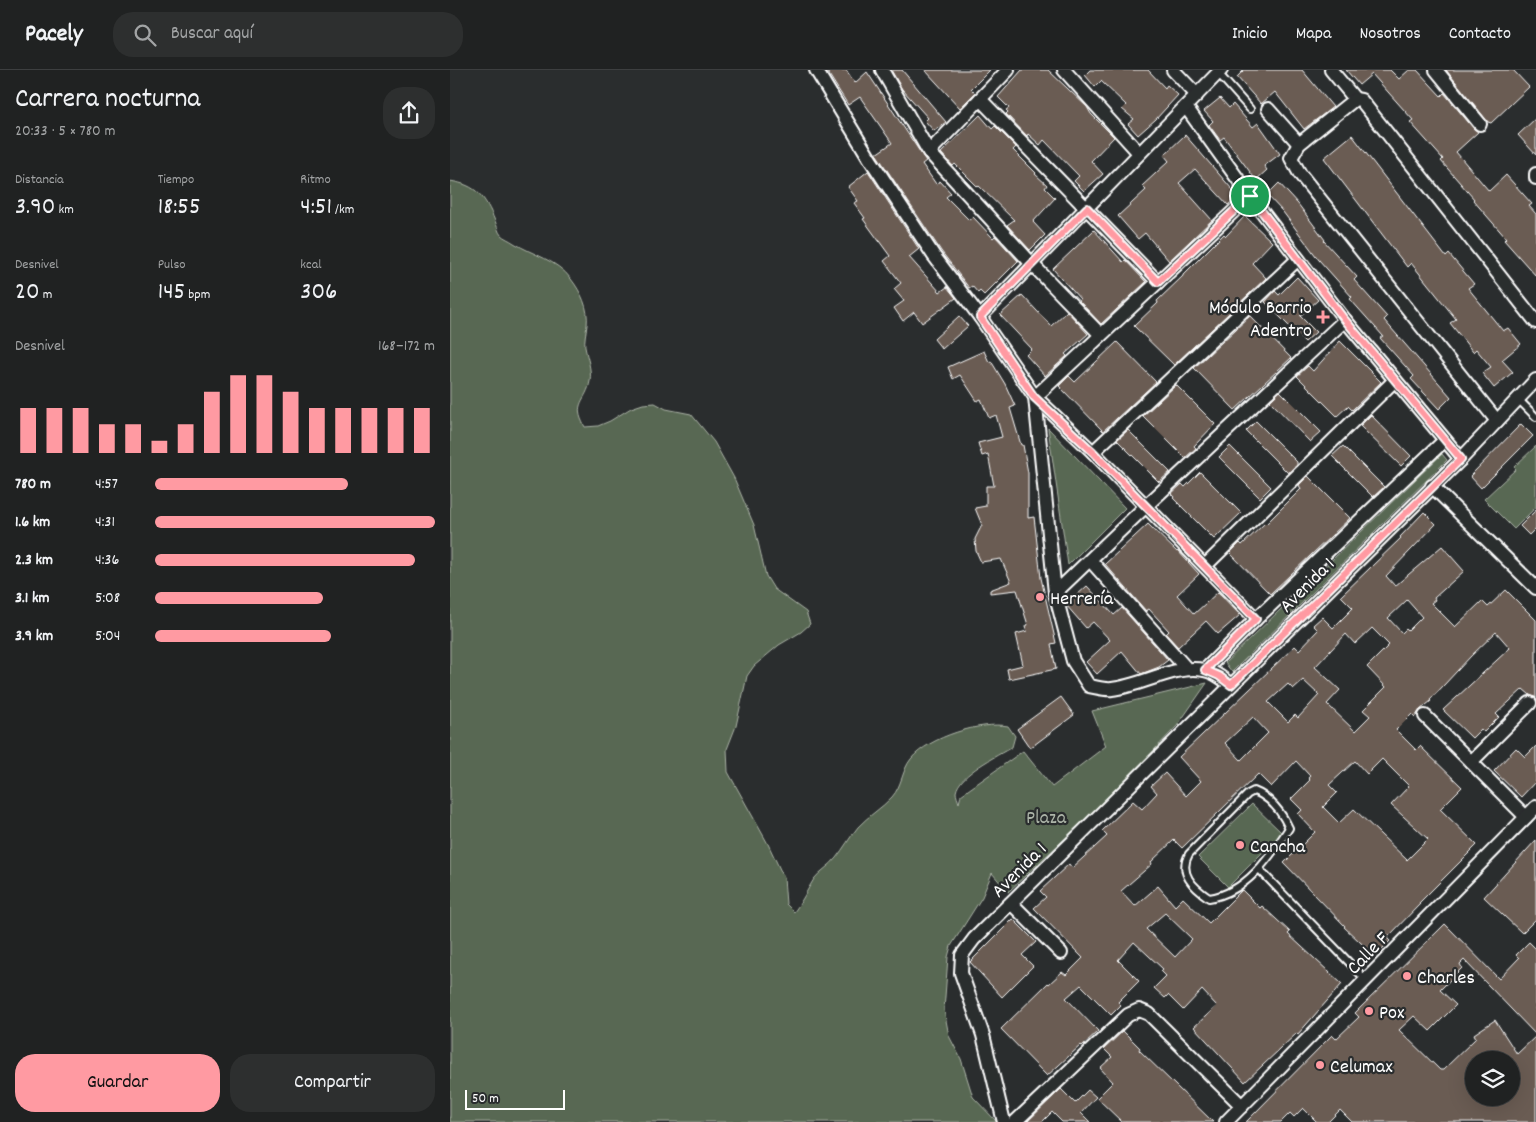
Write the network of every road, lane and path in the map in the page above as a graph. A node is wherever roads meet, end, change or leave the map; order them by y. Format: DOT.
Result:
graph roads {
  1 [pos="816,70"];
  2 [pos="882,70"];
  3 [pos="1008,70"];
  4 [pos="1064,70"];
  5 [pos="1172,70"];
  6 [pos="1331,70"];
  7 [pos="1436,70"];
  8 [pos="1220,72"];
  9 [pos="1197,95"];
  10 [pos="980,99"];
  11 [pos="1355,99"];
  12 [pos="1186,106"];
  13 [pos="1250,109"];
  14 [pos="1268,109"];
  15 [pos="1480,124"];
  16 [pos="1299,144"];
  17 [pos="929,152"];
  18 [pos="1140,153"];
  19 [pos="1536,174"];
  20 [pos="1536,178"];
  21 [pos="1250,196"];
  22 [pos="1087,208"];
  23 [pos="1298,259"];
  24 [pos="1031,263"];
  25 [pos="1158,282"];
  26 [pos="980,317"];
  27 [pos="1345,320"];
  28 [pos="1536,322"];
  29 [pos="1101,336"];
  30 [pos="1395,380"];
  31 [pos="1536,380"];
  32 [pos="1034,397"];
  33 [pos="1518,399"];
  34 [pos="1536,417"];
  35 [pos="1496,421"];
  36 [pos="1445,440"];
  37 [pos="1093,452"];
  38 [pos="1461,459"];
  39 [pos="1432,486"];
  40 [pos="1146,506"];
  41 [pos="1090,560"];
  42 [pos="1205,566"];
  43 [pos="1536,588"];
  44 [pos="1055,593"];
  45 [pos="1256,619"];
  46 [pos="1186,668"];
  47 [pos="1205,670"];
  48 [pos="1231,685"];
  49 [pos="1530,703"];
  50 [pos="1425,716"];
  51 [pos="1471,762"];
  52 [pos="1536,807"];
  53 [pos="1526,817"];
  54 [pos="1259,869"];
  55 [pos="1011,903"];
  56 [pos="1061,953"];
  57 [pos="1366,980"];
  58 [pos="1242,1106"];
  59 [pos="1004,1122"];
  60 [pos="1015,1122"];
  61 [pos="1226,1122"];
  1 -- 26 [label="street"];
  2 -- 17 [label="street"];
  3 -- 10 [label="street"];
  4 -- 18 [label="street"];
  5 -- 9 [label="street"];
  6 -- 11 [label="street"];
  7 -- 15 [label="street"];
  8 -- 9 [label="street"];
  8 -- 13 [label="lane"];
  9 -- 12 [label="street"];
  10 -- 17 [label="street"];
  10 -- 22 [label="street"];
  11 -- 16 [label="street"];
  11 -- 28 [label="street"];
  12 -- 18 [label="street"];
  12 -- 21 [label="street"];
  14 -- 16 [label="street"];
  16 -- 35 [label="street"];
  17 -- 24 [label="street"];
  18 -- 22 [label="street"];
  19 -- 20 [label="street"];
  21 -- 23 [label="street"];
  21 -- 25 [label="street"];
  22 -- 24 [label="street"];
  22 -- 25 [label="street"];
  23 -- 27 [label="street"];
  23 -- 37 [label="street"];
  24 -- 26 [label="street"];
  24 -- 29 [label="street"];
  25 -- 29 [label="street"];
  26 -- 32 [label="street"];
  27 -- 30 [label="street"];
  27 -- 40 [label="street"];
  29 -- 32 [label="street"];
  30 -- 36 [label="street"];
  30 -- 42 [label="street"];
  31 -- 33 [label="street, Avenida 1"];
  32 -- 37 [label="street"];
  32 -- 44 [label="street"];
  33 -- 34 [label="lane"];
  33 -- 35 [label="street, Avenida 1"];
  35 -- 38 [label="street, Avenida 1"];
  36 -- 38 [label="street"];
  36 -- 45 [label="street"];
  37 -- 40 [label="street"];
  38 -- 39 [label="street, Avenida 1"];
  39 -- 43 [label="street"];
  39 -- 48 [label="street, Avenida 1"];
  40 -- 41 [label="street"];
  40 -- 42 [label="street"];
  41 -- 44 [label="street"];
  41 -- 46 [label="street"];
  42 -- 45 [label="street"];
  44 -- 46 [label="street"];
  45 -- 47 [label="street"];
  46 -- 47 [label="street"];
  47 -- 48 [label="street"];
  48 -- 55 [label="street, Avenida 1"];
  49 -- 51 [label="street"];
  50 -- 51 [label="street"];
  51 -- 53 [label="street"];
  52 -- 53 [label="street, Calle F"];
  53 -- 57 [label="street, Calle F"];
  54 -- 54 [label="lane"];
  54 -- 57 [label="lane"];
  55 -- 56 [label="street"];
  55 -- 59 [label="street, Avenida 1"];
  57 -- 58 [label="street, Calle F"];
  58 -- 60 [label="street"];
  58 -- 61 [label="street, Calle F"];
}
